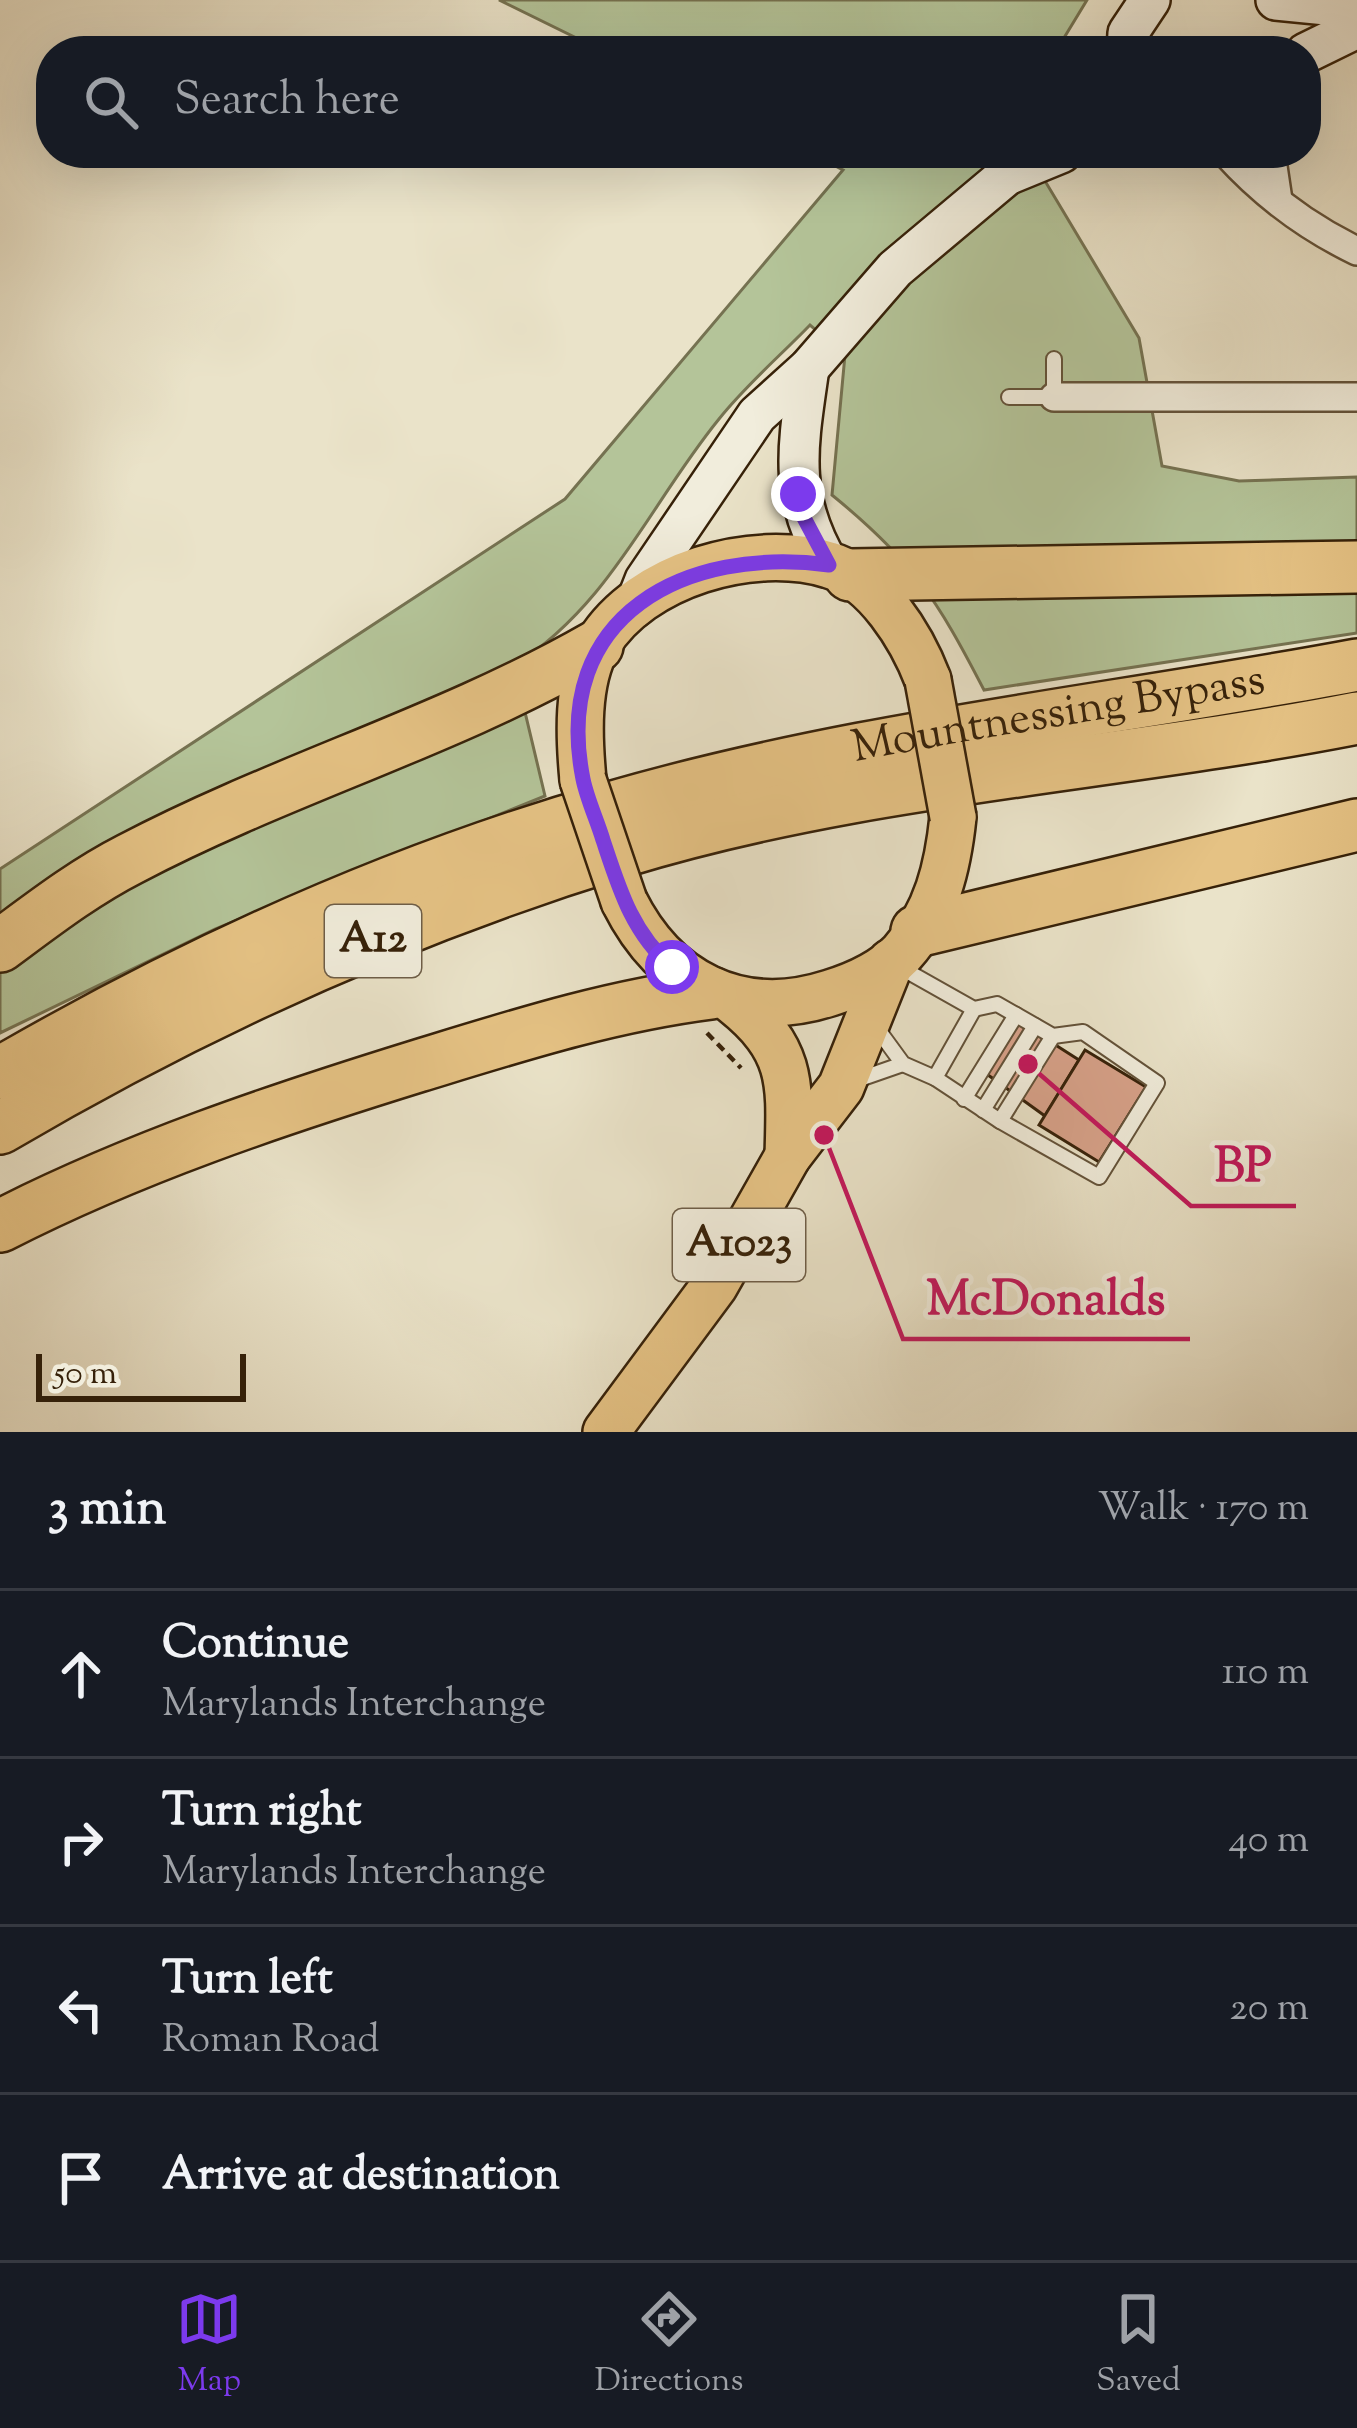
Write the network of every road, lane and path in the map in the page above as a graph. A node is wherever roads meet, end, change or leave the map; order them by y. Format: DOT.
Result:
graph roads {
  1 [pos="1150,0"];
  2 [pos="1262,0"];
  3 [pos="1276,0"];
  4 [pos="1357,8"];
  5 [pos="1357,28"];
  6 [pos="1128,36"];
  7 [pos="1278,36"];
  8 [pos="1321,45"];
  9 [pos="1010,168"];
  10 [pos="1243,168"];
  11 [pos="1273,168"];
  12 [pos="1278,200"];
  13 [pos="1357,250"];
  14 [pos="1054,359"];
  15 [pos="809,368"];
  16 [pos="1357,397"];
  17 [pos="1009,398"];
  18 [pos="1054,398"];
  19 [pos="1357,567"];
  20 [pos="839,570"];
  21 [pos="634,608"];
  22 [pos="597,646"];
  23 [pos="1357,665"];
  24 [pos="1357,718"];
  25 [pos="766,793"];
  26 [pos="1357,825"];
  27 [pos="0,946"];
  28 [pos="904,947"];
  29 [pos="708,997"];
  30 [pos="974,1009"];
  31 [pos="1016,1015"];
  32 [pos="874,1017"];
  33 [pos="1035,1025"];
  34 [pos="1053,1036"];
  35 [pos="903,1064"];
  36 [pos="0,1073"];
  37 [pos="748,1078"];
  38 [pos="935,1078"];
  39 [pos="841,1087"];
  40 [pos="964,1099"];
  41 [pos="983,1111"];
  42 [pos="1000,1120"];
  43 [pos="0,1128"];
  44 [pos="788,1156"];
  45 [pos="0,1226"];
  46 [pos="606,1432"];
  1 -- 6 [label="main road"];
  2 -- 7 [label="main road"];
  3 -- 4 [label="main road"];
  5 -- 8 [label="main road"];
  9 -- 15 [label="main road"];
  10 -- 12 [label="street"];
  11 -- 12 [label="street"];
  12 -- 13 [label="street"];
  14 -- 18 [label="lane"];
  15 -- 20 [label="main road"];
  15 -- 21 [label="main road"];
  16 -- 18 [label="street"];
  17 -- 18 [label="lane"];
  19 -- 20 [label="highway"];
  20 -- 21 [label="main road"];
  20 -- 28 [label="main road, bridge"];
  21 -- 22 [label="main road"];
  22 -- 27 [label="highway"];
  22 -- 29 [label="main road, bridge"];
  23 -- 25 [label="highway, Mountnessing Bypass / A12"];
  24 -- 25 [label="highway, Mountnessing Bypass / A12"];
  25 -- 36 [label="highway, A12"];
  25 -- 43 [label="highway, A12"];
  26 -- 28 [label="highway"];
  28 -- 29 [label="main road"];
  28 -- 30 [label="lane"];
  28 -- 32 [label="main road, A1023"];
  29 -- 37 [label="path"];
  29 -- 44 [label="main road, A1023"];
  29 -- 45 [label="highway"];
  30 -- 31 [label="lane"];
  30 -- 38 [label="lane"];
  31 -- 33 [label="lane"];
  31 -- 40 [label="lane"];
  32 -- 35 [label="lane"];
  32 -- 39 [label="main road, A1023"];
  33 -- 34 [label="lane"];
  33 -- 41 [label="lane"];
  34 -- 42 [label="lane"];
  34 -- 42 [label="lane"];
  35 -- 38 [label="lane"];
  35 -- 39 [label="lane"];
  38 -- 40 [label="lane"];
  39 -- 44 [label="main road, A1023"];
  40 -- 41 [label="lane"];
  41 -- 42 [label="lane"];
  44 -- 46 [label="main road, A1023"];
}
